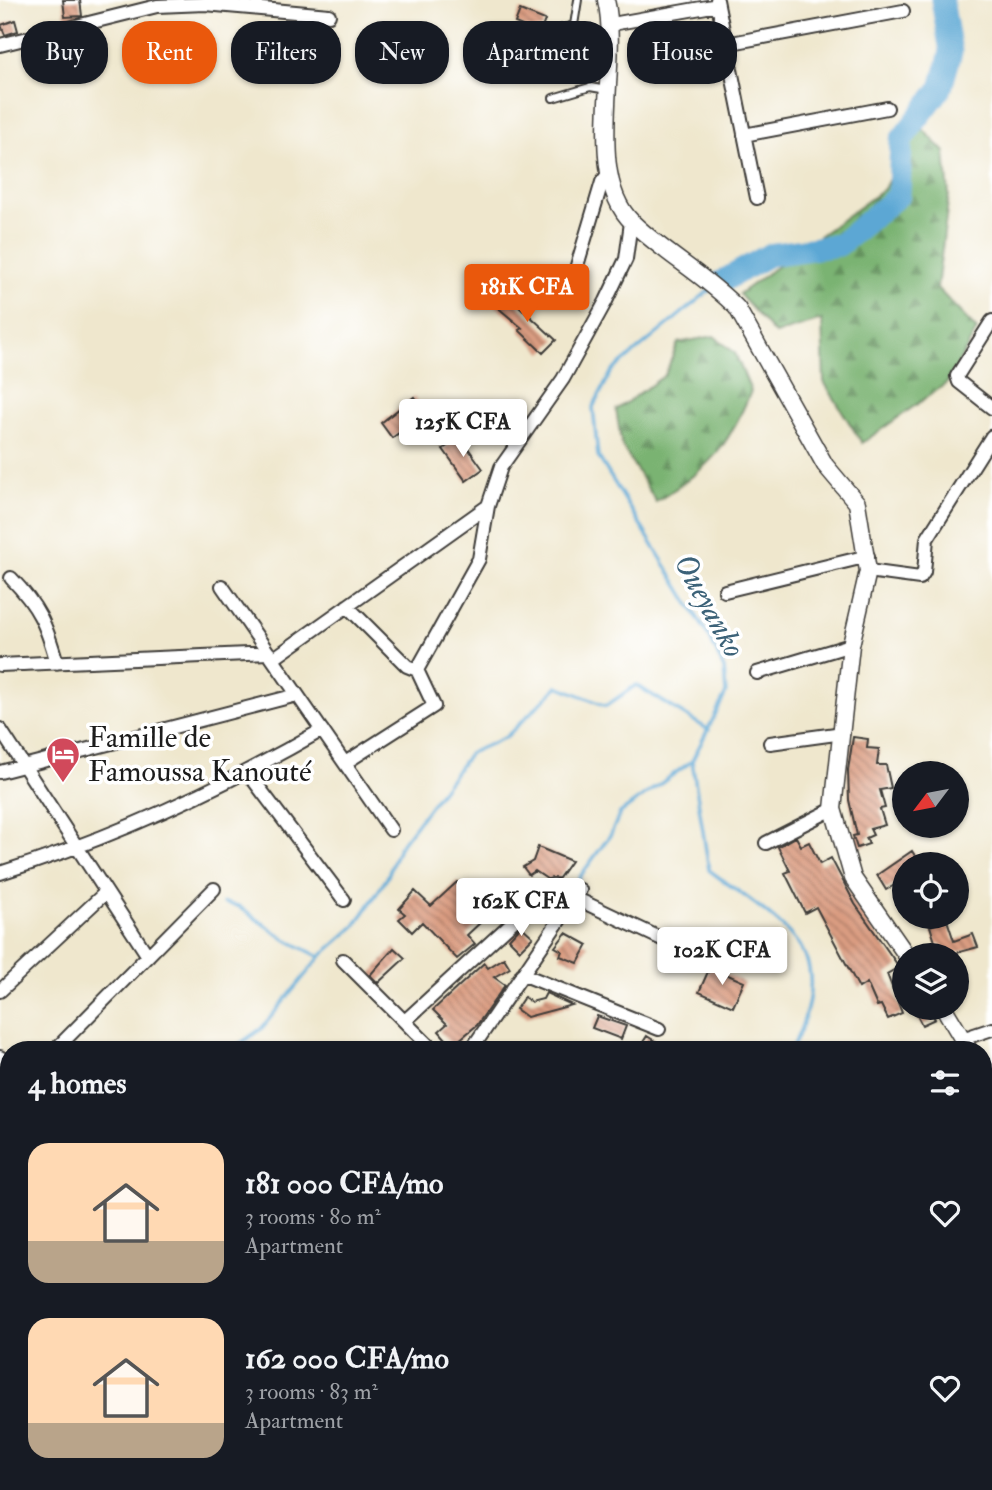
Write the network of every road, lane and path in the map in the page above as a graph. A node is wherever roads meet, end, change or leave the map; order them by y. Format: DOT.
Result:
graph roads {
  1 [pos="578,0"];
  2 [pos="606,0"];
  3 [pos="718,3"];
  4 [pos="903,11"];
  5 [pos="329,15"];
  6 [pos="575,21"];
  7 [pos="611,21"];
  8 [pos="722,21"];
  9 [pos="613,24"];
  10 [pos="737,42"];
  11 [pos="0,45"];
  12 [pos="607,84"];
  13 [pos="734,84"];
  14 [pos="607,90"];
  15 [pos="554,98"];
  16 [pos="887,108"];
  17 [pos="744,135"];
  18 [pos="609,173"];
  19 [pos="757,198"];
  20 [pos="631,222"];
  21 [pos="576,269"];
  22 [pos="992,321"];
  23 [pos="992,408"];
  24 [pos="992,436"];
  25 [pos="488,506"];
  26 [pos="868,563"];
  27 [pos="11,578"];
  28 [pos="222,586"];
  29 [pos="725,591"];
  30 [pos="346,606"];
  31 [pos="851,646"];
  32 [pos="271,656"];
  33 [pos="57,663"];
  34 [pos="0,665"];
  35 [pos="417,670"];
  36 [pos="757,673"];
  37 [pos="298,695"];
  38 [pos="0,729"];
  39 [pos="322,730"];
  40 [pos="844,733"];
  41 [pos="770,743"];
  42 [pos="345,763"];
  43 [pos="24,766"];
  44 [pos="0,772"];
  45 [pos="248,772"];
  46 [pos="833,809"];
  47 [pos="391,830"];
  48 [pos="766,843"];
  49 [pos="77,849"];
  50 [pos="0,873"];
  51 [pos="554,885"];
  52 [pos="214,889"];
  53 [pos="105,893"];
  54 [pos="344,900"];
  55 [pos="898,943"];
  56 [pos="148,956"];
  57 [pos="698,956"];
  58 [pos="343,960"];
  59 [pos="522,974"];
  60 [pos="0,991"];
  61 [pos="952,1020"];
  62 [pos="404,1021"];
  63 [pos="992,1028"];
  64 [pos="659,1029"];
  65 [pos="64,1041"];
  66 [pos="424,1041"];
  67 [pos="477,1041"];
  68 [pos="965,1041"];
  69 [pos="972,1041"];
  1 -- 6 [label="lane"];
  2 -- 7 [label="street"];
  3 -- 8 [label="street"];
  3 -- 9 [label="street"];
  4 -- 10 [label="street"];
  5 -- 11 [label="street"];
  12 -- 14 [label="street"];
  13 -- 17 [label="street"];
  14 -- 15 [label="lane"];
  14 -- 18 [label="street"];
  16 -- 17 [label="street"];
  17 -- 19 [label="street"];
  18 -- 20 [label="street"];
  18 -- 21 [label="street"];
  20 -- 25 [label="street"];
  20 -- 26 [label="street"];
  22 -- 23 [label="street"];
  24 -- 26 [label="street"];
  25 -- 30 [label="street"];
  25 -- 35 [label="street"];
  26 -- 29 [label="street"];
  26 -- 31 [label="street"];
  27 -- 33 [label="street"];
  28 -- 32 [label="street"];
  30 -- 32 [label="street"];
  30 -- 35 [label="street"];
  31 -- 36 [label="street"];
  31 -- 40 [label="street"];
  32 -- 33 [label="street"];
  32 -- 37 [label="street"];
  33 -- 34 [label="street"];
  35 -- 42 [label="street"];
  37 -- 39 [label="street"];
  37 -- 43 [label="street"];
  38 -- 43 [label="street"];
  39 -- 42 [label="street"];
  39 -- 45 [label="street"];
  40 -- 41 [label="street"];
  40 -- 46 [label="street"];
  42 -- 47 [label="street"];
  43 -- 44 [label="street"];
  43 -- 49 [label="street"];
  45 -- 49 [label="street"];
  45 -- 54 [label="street"];
  46 -- 48 [label="street"];
  46 -- 55 [label="street"];
  49 -- 50 [label="street"];
  49 -- 53 [label="street"];
  51 -- 62 [label="street"];
  52 -- 56 [label="street"];
  53 -- 56 [label="street"];
  53 -- 60 [label="street"];
  56 -- 65 [label="street"];
  57 -- 59 [label="street"];
  58 -- 62 [label="street"];
  59 -- 64 [label="street"];
  59 -- 67 [label="street"];
  61 -- 68 [label="street"];
  62 -- 66 [label="street"];
  63 -- 69 [label="street"];
}
